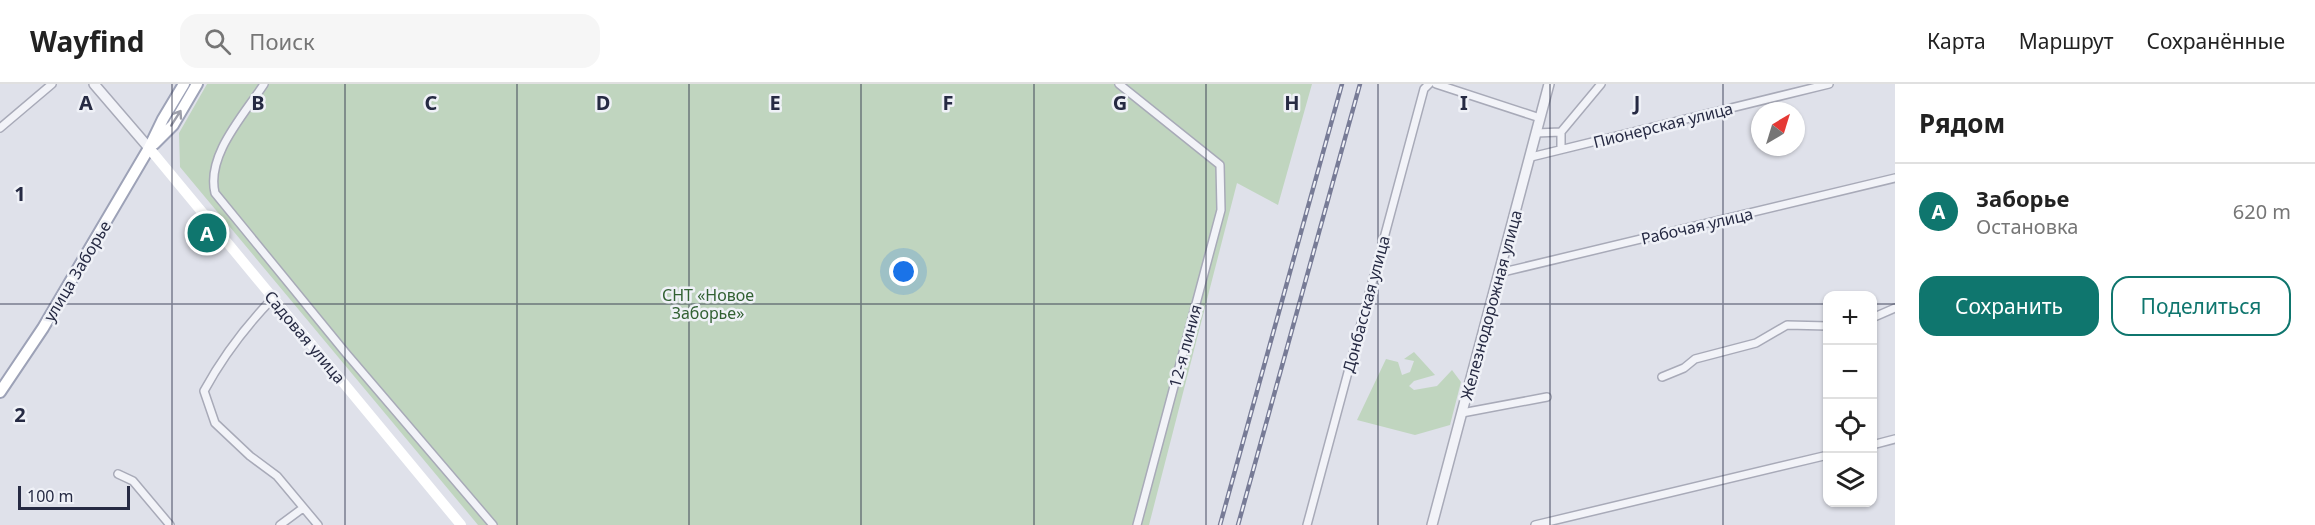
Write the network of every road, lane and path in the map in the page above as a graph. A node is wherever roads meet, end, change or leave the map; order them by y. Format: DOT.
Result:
graph roads {
  1 [pos="52,84"];
  2 [pos="184,84"];
  3 [pos="197,84"];
  4 [pos="264,84"];
  5 [pos="1119,84"];
  6 [pos="1429,84"];
  7 [pos="1436,84"];
  8 [pos="1549,84"];
  9 [pos="1600,84"];
  10 [pos="1829,84"];
  11 [pos="96,85"];
  12 [pos="1540,118"];
  13 [pos="0,128"];
  14 [pos="1561,132"];
  15 [pos="1536,133"];
  16 [pos="150,148"];
  17 [pos="1561,149"];
  18 [pos="1531,157"];
  19 [pos="1895,178"];
  20 [pos="1499,273"];
  21 [pos="273,298"];
  22 [pos="1895,308"];
  23 [pos="1877,316"];
  24 [pos="1823,326"];
  25 [pos="1662,377"];
  26 [pos="0,392"];
  27 [pos="1547,396"];
  28 [pos="1462,413"];
  29 [pos="1895,439"];
  30 [pos="1877,444"];
  31 [pos="1823,456"];
  32 [pos="118,474"];
  33 [pos="303,508"];
  34 [pos="171,525"];
  35 [pos="280,525"];
  36 [pos="318,525"];
  37 [pos="461,525"];
  38 [pos="493,525"];
  39 [pos="1137,525"];
  40 [pos="1306,525"];
  41 [pos="1432,525"];
  42 [pos="1535,525"];
  1 -- 13 [label="street"];
  2 -- 16 [label="main road"];
  16 -- 3 [label="main road, one-way"];
  4 -- 38 [label="street"];
  5 -- 39 [label="street, 12-я линия"];
  6 -- 40 [label="street, Донбасская улица"];
  7 -- 12 [label="street"];
  8 -- 12 [label="street, Железнодорожная улица"];
  9 -- 14 [label="street"];
  10 -- 17 [label="street, Пионерская улица"];
  11 -- 16 [label="street"];
  12 -- 15 [label="street, Железнодорожная улица"];
  14 -- 15 [label="street"];
  14 -- 17 [label="street"];
  15 -- 18 [label="street, Железнодорожная улица"];
  16 -- 21 [label="main road, Садовая улица"];
  16 -- 26 [label="main road, улица Заборье"];
  17 -- 18 [label="street, Пионерская улица"];
  18 -- 20 [label="street, Железнодорожная улица"];
  19 -- 20 [label="street, Рабочая улица"];
  20 -- 28 [label="street, Железнодорожная улица"];
  21 -- 33 [label="street"];
  21 -- 37 [label="main road, Садовая улица"];
  22 -- 23 [label="street"];
  24 -- 25 [label="street"];
  27 -- 28 [label="street"];
  28 -- 41 [label="street, Железнодорожная улица"];
  29 -- 30 [label="street"];
  31 -- 42 [label="street"];
  32 -- 34 [label="street"];
  33 -- 35 [label="street"];
  33 -- 36 [label="street"];
}
